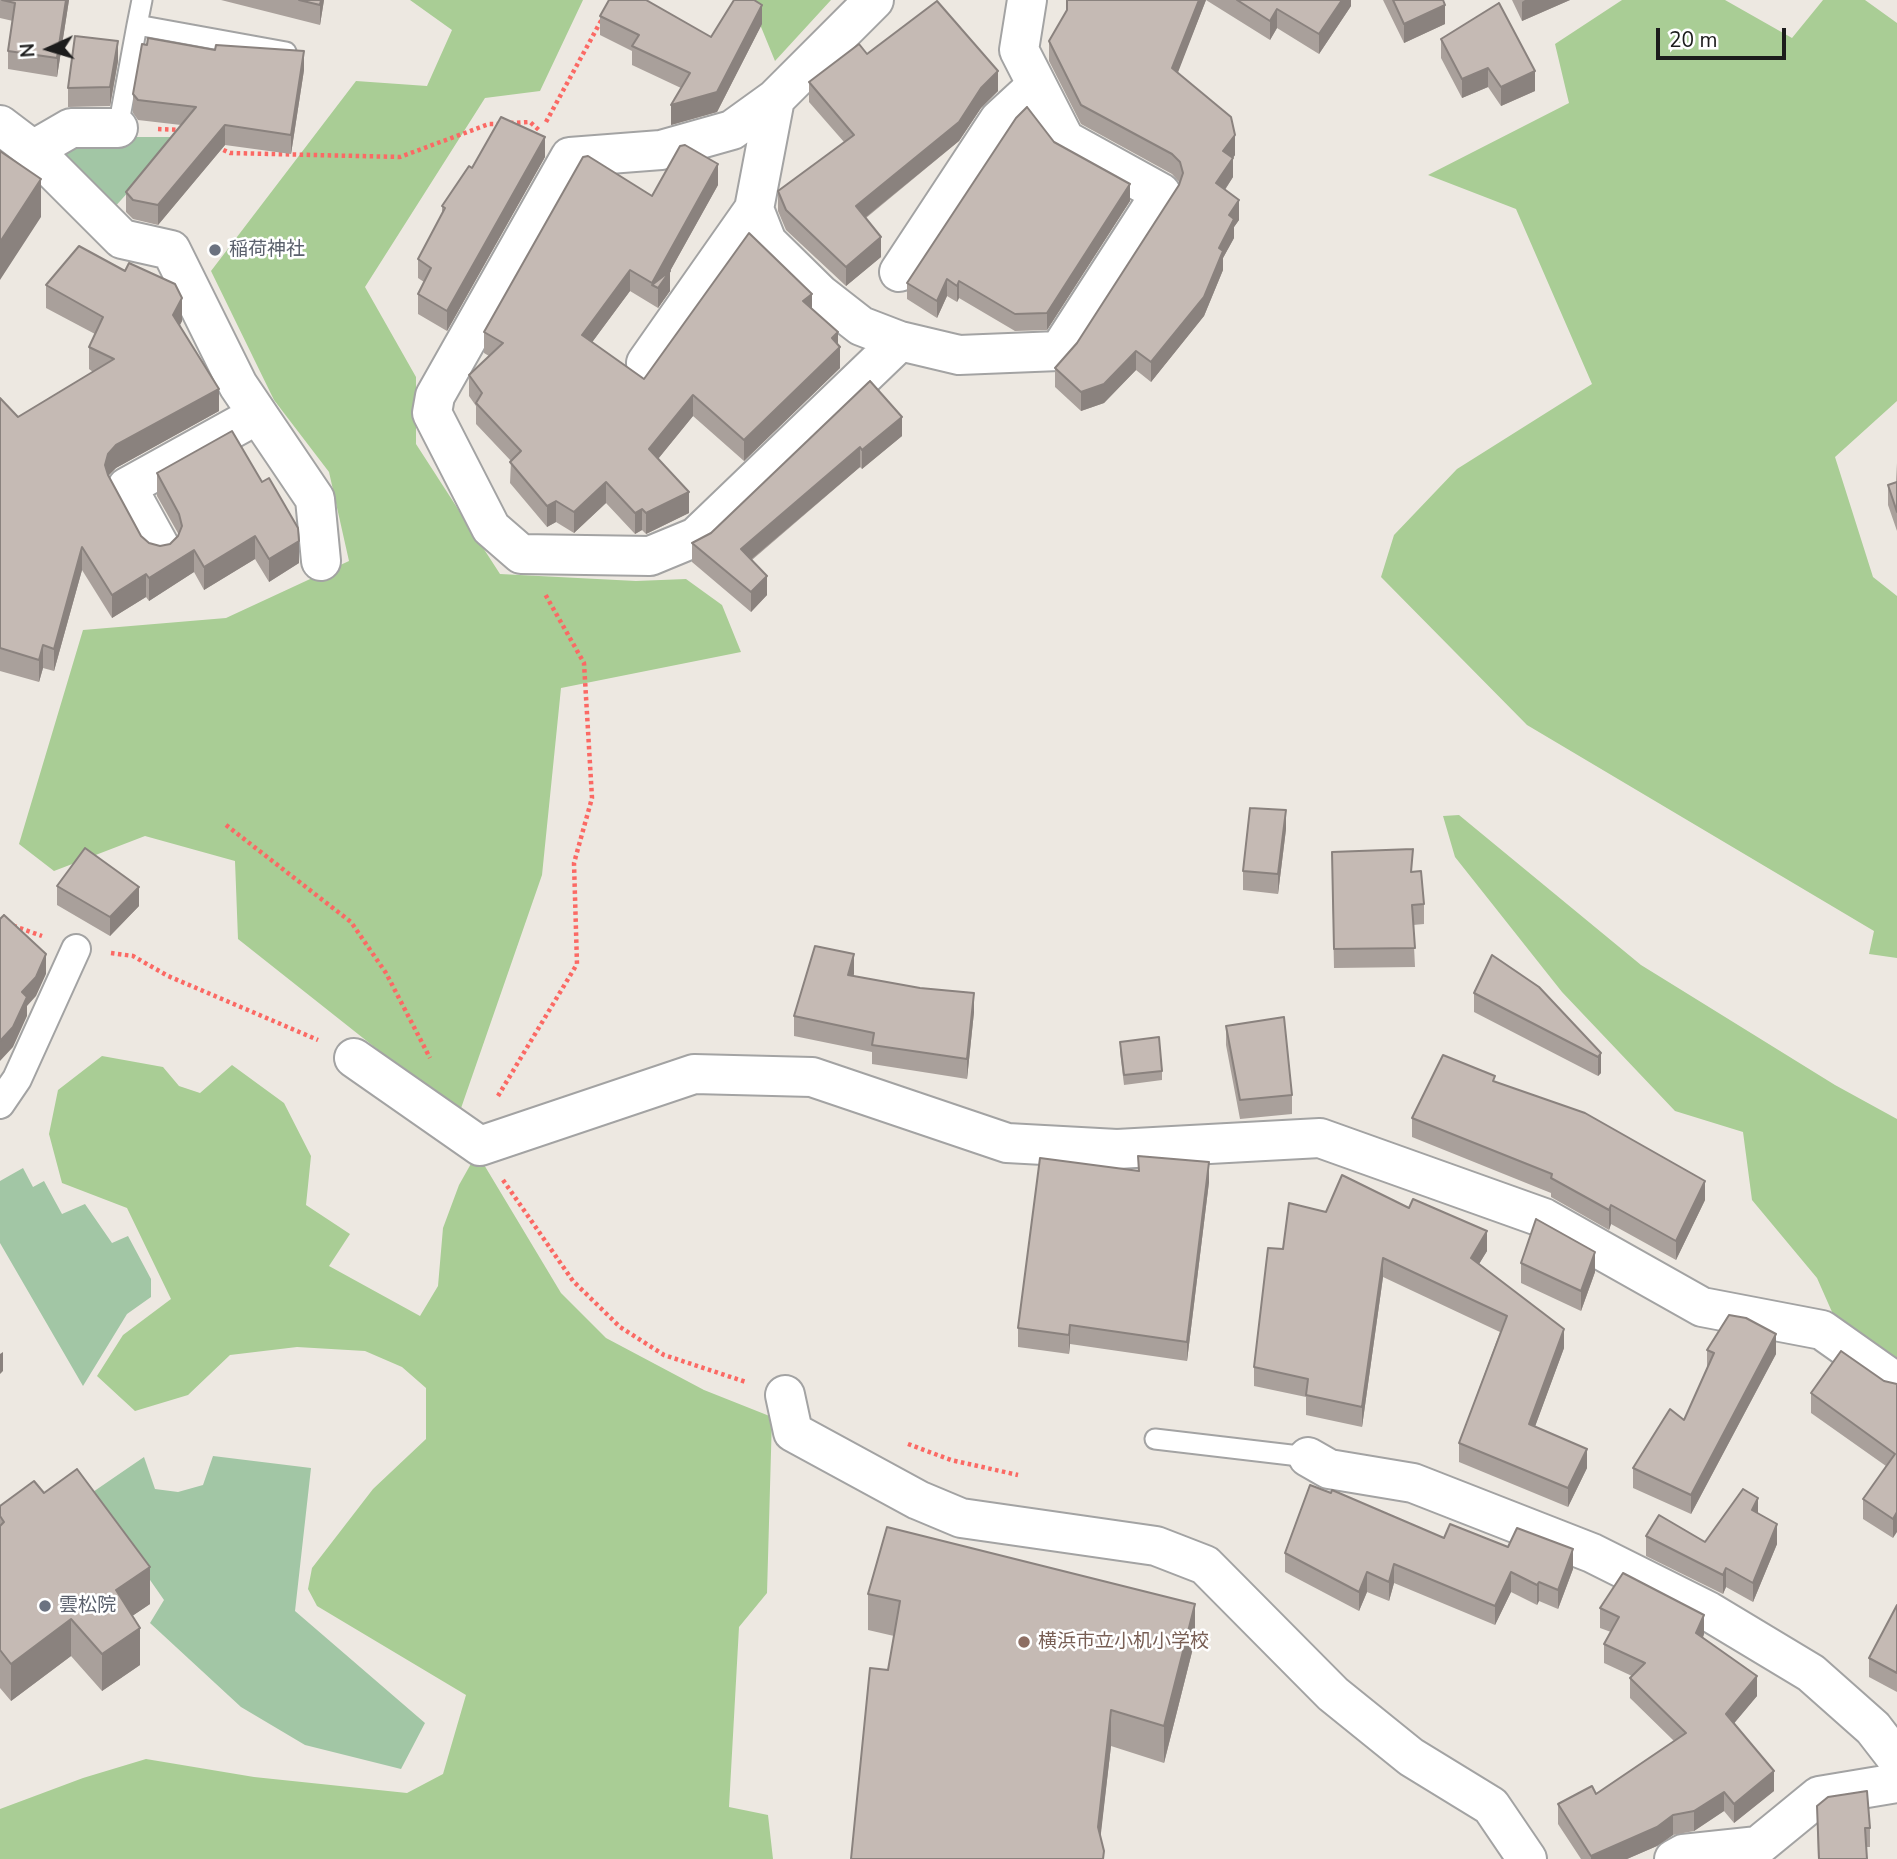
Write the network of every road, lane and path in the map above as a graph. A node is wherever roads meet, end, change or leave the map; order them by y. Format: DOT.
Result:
graph roads {
  1 [pos="142,0"];
  2 [pos="874,0"];
  3 [pos="1027,0"];
  4 [pos="606,12"];
  5 [pos="137,25"];
  6 [pos="286,52"];
  7 [pos="1037,85"];
  8 [pos="775,99"];
  9 [pos="0,125"];
  10 [pos="118,128"];
  11 [pos="540,131"];
  12 [pos="194,135"];
  13 [pos="206,141"];
  14 [pos="33,150"];
  15 [pos="570,157"];
  16 [pos="754,209"];
  17 [pos="899,272"];
  18 [pos="900,341"];
  19 [pos="646,363"];
  20 [pos="257,415"];
  21 [pos="160,547"];
  22 [pos="521,554"];
  23 [pos="321,561"];
  24 [pos="226,825"];
  25 [pos="0,921"];
  26 [pos="76,949"];
  27 [pos="354,1058"];
  28 [pos="431,1060"];
  29 [pos="0,1104"];
  30 [pos="480,1146"];
  31 [pos="1897,1383"];
  32 [pos="785,1395"];
  33 [pos="1155,1439"];
  34 [pos="903,1442"];
  35 [pos="1308,1457"];
  36 [pos="1018,1475"];
  37 [pos="1897,1759"];
  38 [pos="1897,1783"];
  39 [pos="1527,1859"];
  40 [pos="1674,1859"];
  1 -- 5 [label="lane"];
  2 -- 8 [label="street"];
  3 -- 7 [label="street"];
  4 -- 11 [label="path"];
  5 -- 6 [label="lane"];
  5 -- 10 [label="lane"];
  7 -- 17 [label="street"];
  7 -- 18 [label="street"];
  8 -- 15 [label="street"];
  8 -- 16 [label="street"];
  9 -- 14 [label="street"];
  10 -- 12 [label="path"];
  10 -- 14 [label="street"];
  11 -- 13 [label="path"];
  11 -- 15 [label="path"];
  14 -- 20 [label="street"];
  15 -- 22 [label="street"];
  16 -- 18 [label="street"];
  16 -- 19 [label="street"];
  18 -- 22 [label="street"];
  20 -- 21 [label="street"];
  20 -- 23 [label="street"];
  22 -- 30 [label="path"];
  24 -- 28 [label="path"];
  25 -- 26 [label="path"];
  26 -- 27 [label="path"];
  26 -- 29 [label="street"];
  27 -- 30 [label="street"];
  30 -- 31 [label="street"];
  30 -- 32 [label="path"];
  32 -- 39 [label="street"];
  33 -- 35 [label="lane"];
  34 -- 36 [label="path"];
  35 -- 37 [label="street"];
  38 -- 40 [label="street"];
}
